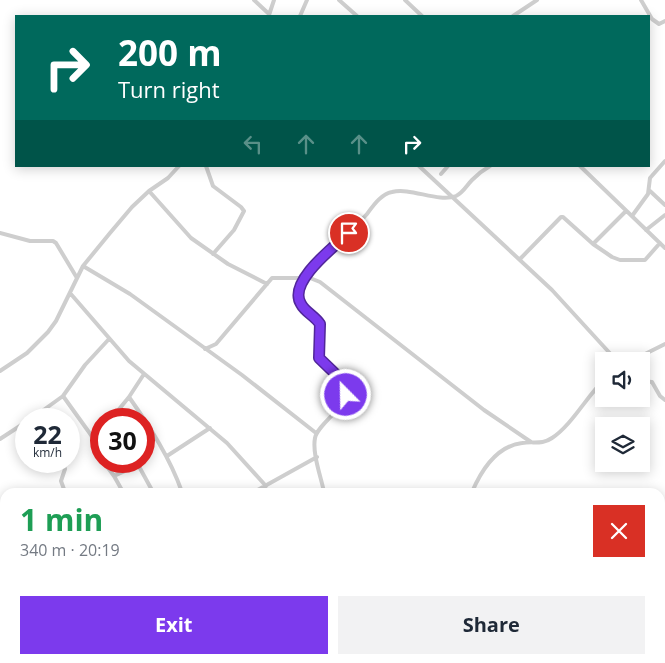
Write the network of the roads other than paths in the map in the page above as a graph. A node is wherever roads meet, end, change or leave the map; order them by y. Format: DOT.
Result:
graph roads {
  1 [pos="254,0"];
  2 [pos="274,0"];
  3 [pos="307,0"];
  4 [pos="339,0"];
  5 [pos="405,0"];
  6 [pos="537,0"];
  7 [pos="641,0"];
  8 [pos="269,15"];
  9 [pos="300,15"];
  10 [pos="356,15"];
  11 [pos="421,15"];
  12 [pos="514,15"];
  13 [pos="665,21"];
  14 [pos="665,160"];
  15 [pos="178,167"];
  16 [pos="206,167"];
  17 [pos="420,167"];
  18 [pos="447,167"];
  19 [pos="489,167"];
  20 [pos="581,167"];
  21 [pos="441,174"];
  22 [pos="149,191"];
  23 [pos="650,191"];
  24 [pos="452,197"];
  25 [pos="665,205"];
  26 [pos="626,211"];
  27 [pos="665,215"];
  28 [pos="632,216"];
  29 [pos="646,230"];
  30 [pos="0,233"];
  31 [pos="660,243"];
  32 [pos="593,244"];
  33 [pos="665,248"];
  34 [pos="213,254"];
  35 [pos="520,259"];
  36 [pos="83,266"];
  37 [pos="77,278"];
  38 [pos="305,278"];
  39 [pos="266,284"];
  40 [pos="70,293"];
  41 [pos="110,339"];
  42 [pos="665,344"];
  43 [pos="205,349"];
  44 [pos="609,352"];
  45 [pos="648,352"];
  46 [pos="0,371"];
  47 [pos="144,374"];
  48 [pos="650,382"];
  49 [pos="595,390"];
  50 [pos="63,396"];
  51 [pos="129,397"];
  52 [pos="665,400"];
  53 [pos="46,408"];
  54 [pos="120,408"];
  55 [pos="210,428"];
  56 [pos="15,429"];
  57 [pos="316,433"];
  58 [pos="90,434"];
  59 [pos="0,439"];
  60 [pos="531,442"];
  61 [pos="167,456"];
  62 [pos="317,457"];
  63 [pos="63,473"];
  64 [pos="112,473"];
  65 [pos="119,473"];
  66 [pos="143,473"];
  67 [pos="114,476"];
  68 [pos="266,486"];
  69 [pos="64,488"];
  70 [pos="120,488"];
  71 [pos="151,488"];
  72 [pos="180,488"];
  73 [pos="262,488"];
  74 [pos="323,488"];
  75 [pos="474,488"];
  1 -- 8 [label="street"];
  2 -- 8 [label="street"];
  3 -- 9 [label="street"];
  4 -- 10 [label="street"];
  5 -- 11 [label="street"];
  6 -- 12 [label="street"];
  7 -- 13 [label="street"];
  14 -- 23 [label="street"];
  15 -- 22 [label="street"];
  16 -- 34 [label="street"];
  17 -- 24 [label="street"];
  18 -- 21 [label="street"];
  19 -- 24 [label="street"];
  20 -- 26 [label="street"];
  22 -- 34 [label="street"];
  22 -- 36 [label="street"];
  23 -- 25 [label="street"];
  23 -- 28 [label="street"];
  24 -- 35 [label="street"];
  24 -- 38 [label="street"];
  26 -- 28 [label="street"];
  26 -- 32 [label="street"];
  27 -- 29 [label="street"];
  28 -- 29 [label="street"];
  29 -- 31 [label="street"];
  30 -- 37 [label="street"];
  31 -- 32 [label="street"];
  31 -- 33 [label="street"];
  32 -- 35 [label="street"];
  34 -- 39 [label="street"];
  35 -- 44 [label="street"];
  36 -- 37 [label="street"];
  36 -- 43 [label="street"];
  37 -- 40 [label="street"];
  38 -- 39 [label="street"];
  38 -- 57 [label="street"];
  38 -- 60 [label="street"];
  39 -- 43 [label="street"];
  40 -- 41 [label="street"];
  40 -- 46 [label="street"];
  41 -- 47 [label="street"];
  41 -- 50 [label="street"];
  42 -- 45 [label="street"];
  43 -- 57 [label="street"];
  47 -- 51 [label="street"];
  47 -- 55 [label="street"];
  48 -- 52 [label="street"];
  49 -- 60 [label="street"];
  50 -- 53 [label="street"];
  50 -- 58 [label="street"];
  51 -- 54 [label="street"];
  51 -- 61 [label="street"];
  55 -- 61 [label="street"];
  55 -- 68 [label="street"];
  56 -- 59 [label="street"];
  57 -- 62 [label="street"];
  60 -- 75 [label="street"];
  61 -- 72 [label="street"];
  62 -- 68 [label="street"];
  62 -- 74 [label="street"];
  63 -- 69 [label="street"];
  64 -- 67 [label="street"];
  65 -- 67 [label="street"];
  66 -- 71 [label="street"];
  67 -- 70 [label="street"];
  68 -- 73 [label="street"];
}
